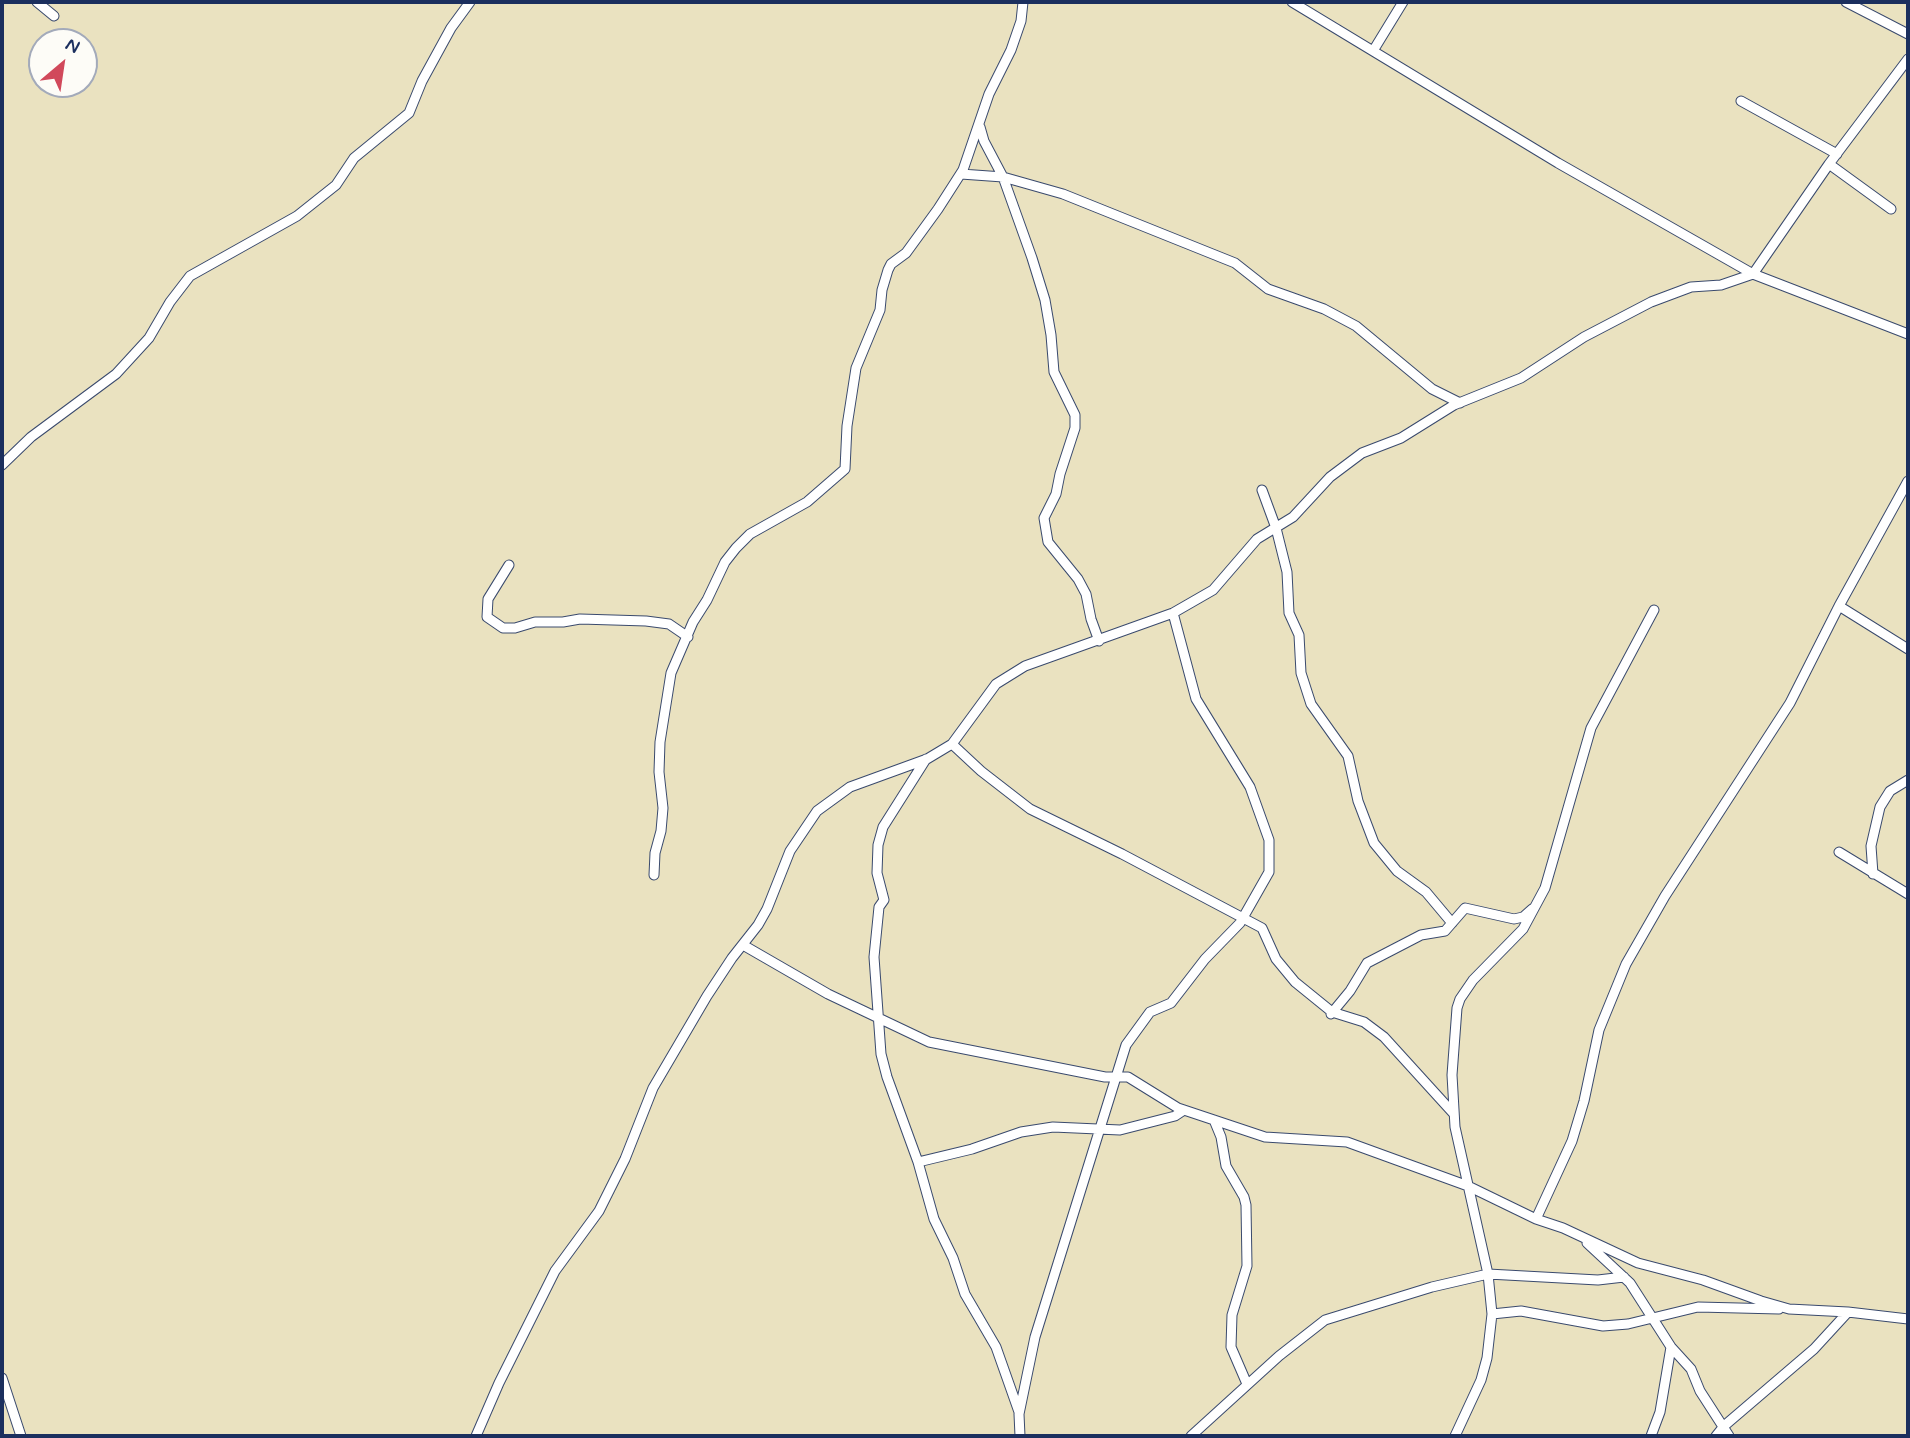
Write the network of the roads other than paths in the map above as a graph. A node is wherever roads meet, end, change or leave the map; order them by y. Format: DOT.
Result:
graph roads {
  1 [pos="37,2"];
  2 [pos="470,2"];
  3 [pos="1023,2"];
  4 [pos="1292,2"];
  5 [pos="1403,2"];
  6 [pos="1846,2"];
  7 [pos="54,16"];
  8 [pos="1908,34"];
  9 [pos="1373,51"];
  10 [pos="1908,59"];
  11 [pos="1741,101"];
  12 [pos="980,125"];
  13 [pos="1837,154"];
  14 [pos="1829,164"];
  15 [pos="961,174"];
  16 [pos="1003,177"];
  17 [pos="1891,209"];
  18 [pos="1753,274"];
  19 [pos="1908,334"];
  20 [pos="1460,402"];
  21 [pos="2,465"];
  22 [pos="1908,481"];
  23 [pos="1262,490"];
  24 [pos="1276,528"];
  25 [pos="509,565"];
  26 [pos="1839,606"];
  27 [pos="1654,610"];
  28 [pos="1173,613"];
  29 [pos="693,622"];
  30 [pos="676,627"];
  31 [pos="688,637"];
  32 [pos="1099,641"];
  33 [pos="1908,649"];
  34 [pos="952,744"];
  35 [pos="927,759"];
  36 [pos="1908,780"];
  37 [pos="1839,852"];
  38 [pos="1873,874"];
  39 [pos="654,875"];
  40 [pos="1908,894"];
  41 [pos="1536,906"];
  42 [pos="1243,919"];
  43 [pos="1452,923"];
  44 [pos="743,945"];
  45 [pos="1332,1013"];
  46 [pos="879,1017"];
  47 [pos="1118,1076"];
  48 [pos="1184,1110"];
  49 [pos="1454,1114"];
  50 [pos="1214,1120"];
  51 [pos="1099,1130"];
  52 [pos="918,1162"];
  53 [pos="1468,1186"];
  54 [pos="1536,1219"];
  55 [pos="1580,1236"];
  56 [pos="1488,1274"];
  57 [pos="1624,1277"];
  58 [pos="1789,1308"];
  59 [pos="1848,1312"];
  60 [pos="1492,1314"];
  61 [pos="1653,1317"];
  62 [pos="1908,1320"];
  63 [pos="1671,1347"];
  64 [pos="2,1378"];
  65 [pos="1247,1384"];
  66 [pos="1019,1414"];
  67 [pos="1724,1426"];
  68 [pos="21,1436"];
  69 [pos="476,1436"];
  70 [pos="1020,1436"];
  71 [pos="1191,1436"];
  72 [pos="1455,1436"];
  73 [pos="1651,1436"];
  74 [pos="1716,1436"];
  75 [pos="1729,1436"];
  1 -- 7 [label="street"];
  2 -- 21 [label="street"];
  3 -- 12 [label="street"];
  4 -- 9 [label="street"];
  5 -- 9 [label="street"];
  6 -- 8 [label="street"];
  9 -- 18 [label="street"];
  10 -- 13 [label="street"];
  11 -- 13 [label="street"];
  12 -- 15 [label="street"];
  12 -- 16 [label="street"];
  13 -- 14 [label="street"];
  14 -- 17 [label="street"];
  14 -- 18 [label="street"];
  15 -- 16 [label="street"];
  15 -- 29 [label="street"];
  16 -- 20 [label="street"];
  16 -- 32 [label="street"];
  18 -- 19 [label="street"];
  18 -- 20 [label="street"];
  20 -- 24 [label="street"];
  22 -- 26 [label="street"];
  23 -- 24 [label="street"];
  24 -- 28 [label="street"];
  24 -- 43 [label="street"];
  25 -- 30 [label="street"];
  26 -- 33 [label="street"];
  26 -- 54 [label="street"];
  27 -- 41 [label="street"];
  28 -- 32 [label="street"];
  28 -- 42 [label="street"];
  29 -- 30 [label="street"];
  29 -- 31 [label="street"];
  30 -- 31 [label="street"];
  31 -- 39 [label="street"];
  32 -- 34 [label="street"];
  34 -- 35 [label="street"];
  34 -- 42 [label="street"];
  35 -- 44 [label="street"];
  35 -- 46 [label="street"];
  36 -- 38 [label="street"];
  37 -- 38 [label="street"];
  38 -- 40 [label="street"];
  41 -- 43 [label="street"];
  41 -- 49 [label="street"];
  42 -- 45 [label="street"];
  42 -- 47 [label="street"];
  43 -- 45 [label="street"];
  44 -- 46 [label="street"];
  44 -- 69 [label="street"];
  45 -- 49 [label="street"];
  46 -- 47 [label="street"];
  46 -- 52 [label="street"];
  47 -- 48 [label="street"];
  47 -- 51 [label="street"];
  48 -- 50 [label="street"];
  48 -- 51 [label="street"];
  49 -- 53 [label="street"];
  50 -- 53 [label="street"];
  50 -- 65 [label="street"];
  51 -- 52 [label="street"];
  51 -- 66 [label="street"];
  52 -- 66 [label="street"];
  53 -- 54 [label="street"];
  53 -- 56 [label="street"];
  54 -- 55 [label="street"];
  55 -- 57 [label="street"];
  55 -- 58 [label="street"];
  56 -- 57 [label="street"];
  56 -- 60 [label="street"];
  56 -- 65 [label="street"];
  57 -- 61 [label="street"];
  58 -- 59 [label="street"];
  58 -- 61 [label="street"];
  59 -- 62 [label="street"];
  59 -- 67 [label="street"];
  60 -- 61 [label="street"];
  60 -- 72 [label="street"];
  61 -- 63 [label="street"];
  63 -- 67 [label="street"];
  63 -- 73 [label="street"];
  64 -- 68 [label="street"];
  65 -- 71 [label="street"];
  66 -- 70 [label="street"];
  67 -- 74 [label="street"];
  67 -- 75 [label="street"];
}
